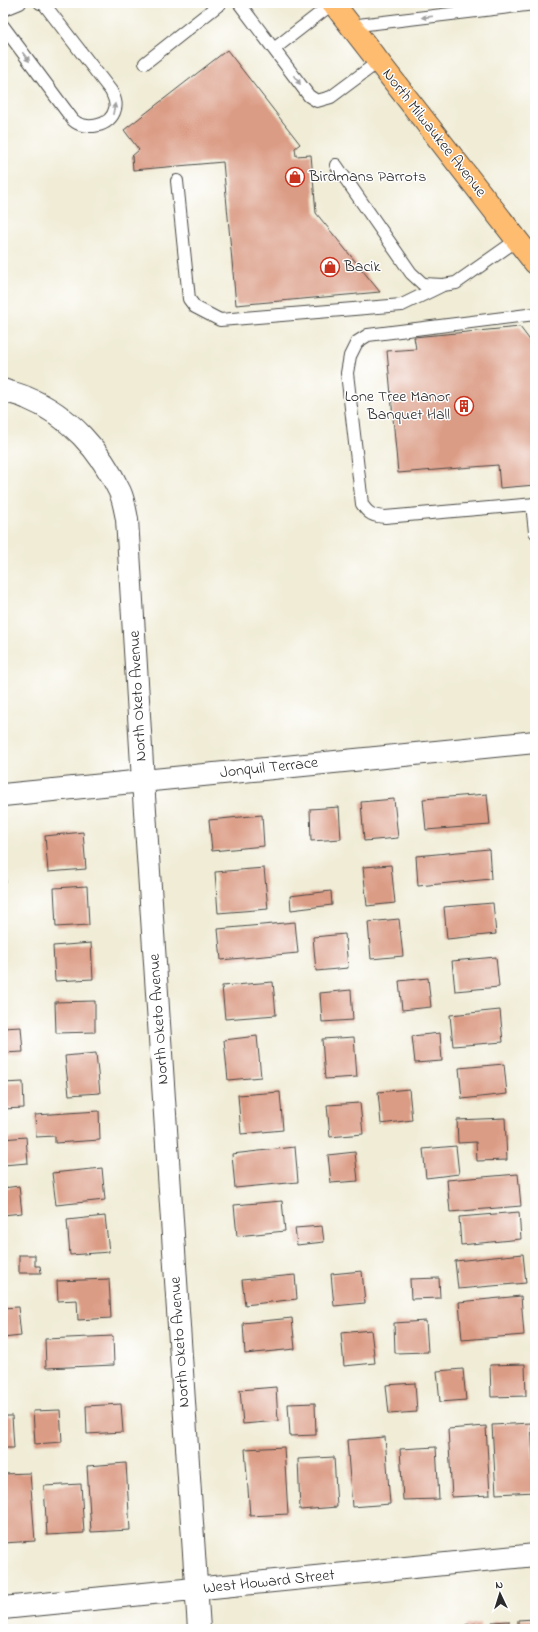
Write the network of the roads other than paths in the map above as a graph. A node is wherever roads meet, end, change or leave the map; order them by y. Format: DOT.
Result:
graph roads {
  1 [pos="20,3"];
  2 [pos="40,3"];
  3 [pos="221,3"];
  4 [pos="239,3"];
  5 [pos="333,3"];
  6 [pos="535,4"];
  7 [pos="3,10"];
  8 [pos="3,26"];
  9 [pos="350,26"];
  10 [pos="274,49"];
  11 [pos="378,62"];
  12 [pos="145,63"];
  13 [pos="336,165"];
  14 [pos="178,181"];
  15 [pos="517,240"];
  16 [pos="535,262"];
  17 [pos="443,285"];
  18 [pos="535,314"];
  19 [pos="3,390"];
  20 [pos="533,504"];
  21 [pos="535,532"];
  22 [pos="535,742"];
  23 [pos="143,781"];
  24 [pos="3,795"];
  25 [pos="535,1555"];
  26 [pos="197,1589"];
  27 [pos="3,1608"];
  28 [pos="199,1629"];
  1 -- 7 [label="lane"];
  8 -- 2 [label="lane, one-way"];
  3 -- 12 [label="lane"];
  4 -- 10 [label="lane"];
  5 -- 9 [label="main road, North Milwaukee Avenue"];
  5 -- 10 [label="lane"];
  6 -- 9 [label="lane, one-way"];
  9 -- 11 [label="main road, North Milwaukee Avenue"];
  10 -- 11 [label="lane, one-way"];
  11 -- 15 [label="main road, North Milwaukee Avenue"];
  13 -- 17 [label="lane"];
  14 -- 17 [label="lane"];
  15 -- 16 [label="main road, North Milwaukee Avenue"];
  15 -- 17 [label="lane"];
  18 -- 20 [label="lane"];
  19 -- 23 [label="street, North Oketo Avenue"];
  20 -- 21 [label="lane"];
  22 -- 23 [label="street, Jonquil Terrace"];
  23 -- 24 [label="street, Jonquil Terrace"];
  23 -- 26 [label="street, North Oketo Avenue"];
  25 -- 26 [label="street, West Howard Street"];
  26 -- 27 [label="street, West Howard Street"];
  26 -- 28 [label="street, North Oketo Avenue"];
}
